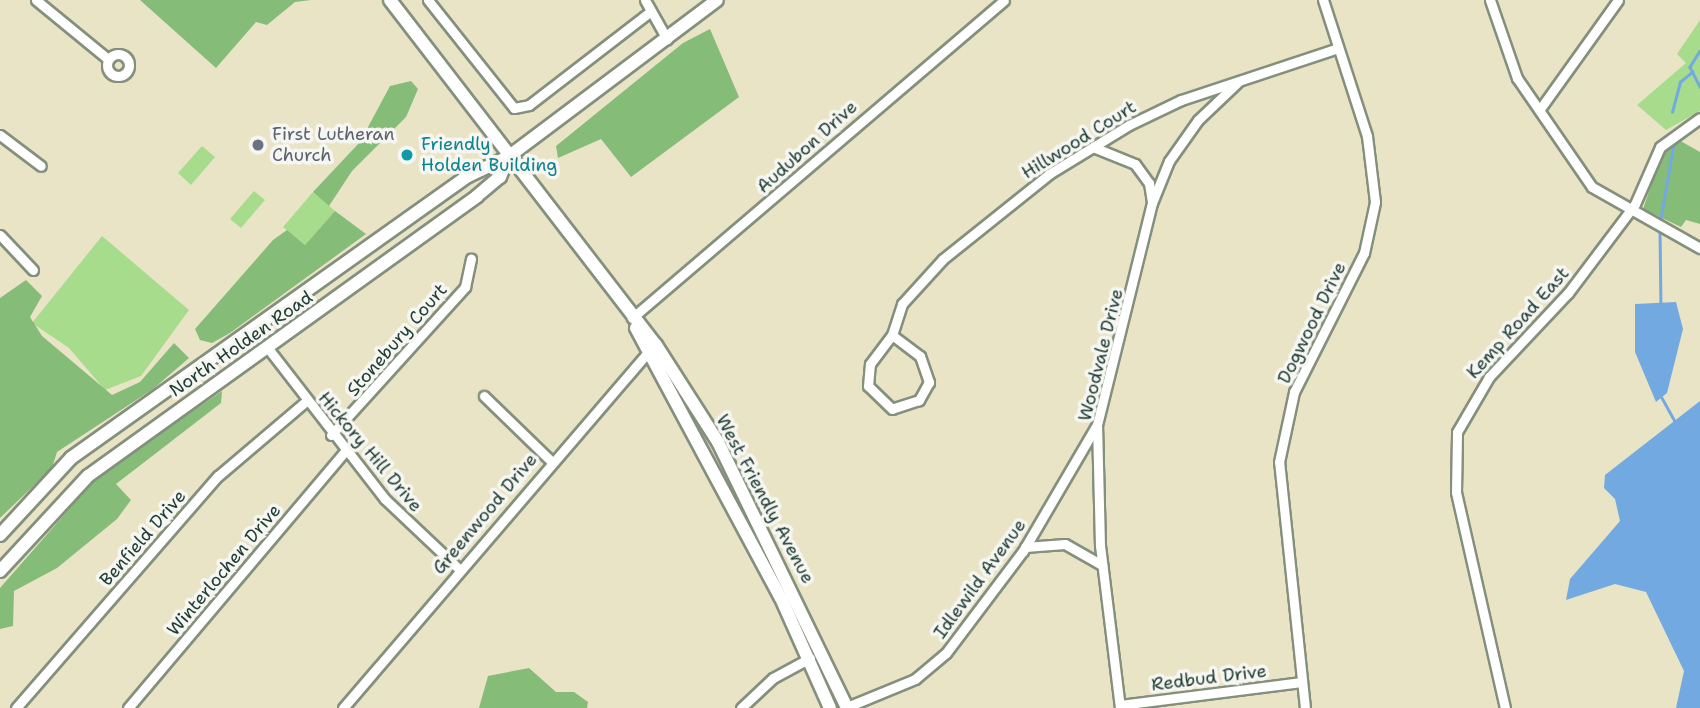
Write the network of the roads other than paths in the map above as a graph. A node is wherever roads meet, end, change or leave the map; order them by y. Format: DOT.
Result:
graph roads {
  1 [pos="36,0"];
  2 [pos="390,0"];
  3 [pos="428,0"];
  4 [pos="645,0"];
  5 [pos="717,0"];
  6 [pos="1004,0"];
  7 [pos="1323,0"];
  8 [pos="1490,0"];
  9 [pos="1618,0"];
  10 [pos="651,11"];
  11 [pos="667,39"];
  12 [pos="1338,48"];
  13 [pos="108,59"];
  14 [pos="1238,81"];
  15 [pos="1541,109"];
  16 [pos="1700,118"];
  17 [pos="1,137"];
  18 [pos="1093,147"];
  19 [pos="508,157"];
  20 [pos="41,166"];
  21 [pos="1152,203"];
  22 [pos="1629,212"];
  23 [pos="0,235"];
  24 [pos="1700,248"];
  25 [pos="471,258"];
  26 [pos="33,270"];
  27 [pos="632,318"];
  28 [pos="892,335"];
  29 [pos="267,347"];
  30 [pos="651,349"];
  31 [pos="484,396"];
  32 [pos="306,401"];
  33 [pos="1097,425"];
  34 [pos="331,435"];
  35 [pos="344,452"];
  36 [pos="550,460"];
  37 [pos="0,535"];
  38 [pos="1025,547"];
  39 [pos="1102,565"];
  40 [pos="459,569"];
  41 [pos="0,571"];
  42 [pos="810,657"];
  43 [pos="1302,682"];
  44 [pos="847,707"];
  45 [pos="1120,707"];
  46 [pos="16,708"];
  47 [pos="128,708"];
  48 [pos="343,708"];
  49 [pos="741,708"];
  50 [pos="830,708"];
  51 [pos="1305,708"];
  52 [pos="1505,708"];
  1 -- 13 [label="street"];
  2 -- 19 [label="main road, West Friendly Avenue"];
  3 -- 10 [label="street"];
  4 -- 10 [label="street"];
  5 -- 11 [label="main road, North Holden Road"];
  6 -- 27 [label="street, Audubon Drive"];
  7 -- 12 [label="street, Dogwood Drive"];
  8 -- 15 [label="street"];
  9 -- 15 [label="street"];
  10 -- 11 [label="street"];
  11 -- 19 [label="main road, North Holden Road"];
  12 -- 14 [label="street, Hillwood Court"];
  12 -- 43 [label="street, Dogwood Drive"];
  14 -- 18 [label="street, Hillwood Court"];
  14 -- 21 [label="street, Woodvale Drive"];
  15 -- 22 [label="street"];
  16 -- 22 [label="street, Kemp Road East"];
  17 -- 20 [label="street"];
  18 -- 21 [label="street"];
  18 -- 28 [label="street, Hillwood Court"];
  19 -- 27 [label="main road, West Friendly Avenue"];
  19 -- 29 [label="main road, North Holden Road"];
  19 -- 37 [label="main road, North Holden Road"];
  21 -- 33 [label="street, Woodvale Drive"];
  22 -- 24 [label="street"];
  22 -- 52 [label="street, Kemp Road East"];
  23 -- 26 [label="street"];
  25 -- 34 [label="street, Stonebury Court"];
  27 -- 30 [label="main road, West Friendly Avenue"];
  28 -- 28 [label="street, Hillwood Court"];
  29 -- 32 [label="street, Hickory Hill Drive"];
  29 -- 41 [label="main road, North Holden Road"];
  30 -- 36 [label="street, Greenwood Drive"];
  30 -- 42 [label="main road, West Friendly Avenue"];
  30 -- 44 [label="main road, West Friendly Avenue"];
  31 -- 36 [label="street"];
  32 -- 34 [label="street, Hickory Hill Drive"];
  32 -- 46 [label="street, Benfield Drive"];
  33 -- 38 [label="street, Idlewild Avenue"];
  33 -- 39 [label="street, Woodvale Drive"];
  34 -- 35 [label="street, Hickory Hill Drive"];
  35 -- 40 [label="street, Hickory Hill Drive"];
  35 -- 47 [label="street, Winterlochen Drive"];
  36 -- 40 [label="street, Greenwood Drive"];
  38 -- 39 [label="street"];
  38 -- 44 [label="street, Idlewild Avenue"];
  39 -- 45 [label="street, Woodvale Drive"];
  40 -- 48 [label="street, Greenwood Drive"];
  42 -- 49 [label="street"];
  42 -- 50 [label="main road, West Friendly Avenue"];
  43 -- 45 [label="street, Redbud Drive"];
  43 -- 51 [label="street, Dogwood Drive"];
}
